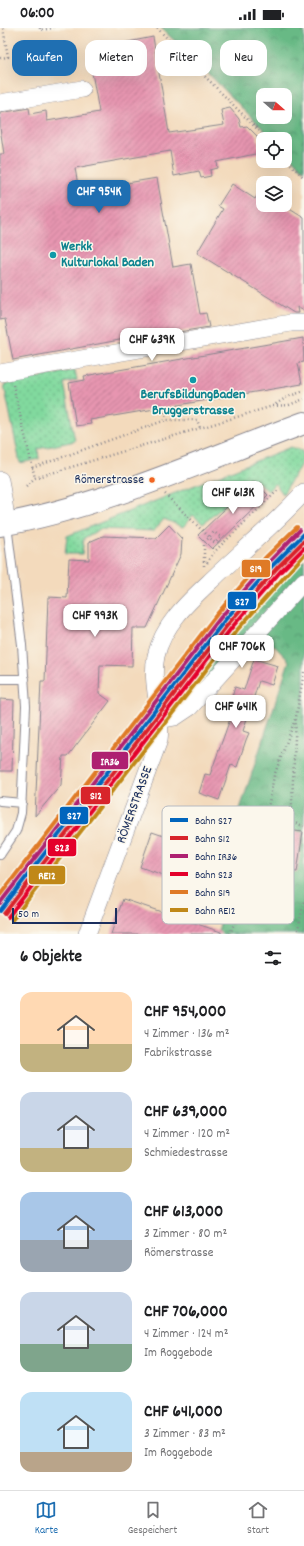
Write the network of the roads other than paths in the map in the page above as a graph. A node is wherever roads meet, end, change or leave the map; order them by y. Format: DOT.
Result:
graph roads {
  1 [pos="82,89"];
  2 [pos="0,103"];
  3 [pos="304,322"];
  4 [pos="5,372"];
  5 [pos="304,423"];
  6 [pos="0,480"];
  7 [pos="304,492"];
  8 [pos="3,524"];
  9 [pos="304,581"];
  10 [pos="0,679"];
  11 [pos="25,679"];
  12 [pos="160,720"];
  13 [pos="0,802"];
  14 [pos="22,803"];
  15 [pos="0,855"];
  16 [pos="87,934"];
  1 -- 2 [label="street"];
  3 -- 4 [label="street"];
  5 -- 8 [label="main road"];
  6 -- 8 [label="street"];
  7 -- 12 [label="street, RÖMERSTRASSE"];
  8 -- 11 [label="lane"];
  9 -- 12 [label="street"];
  10 -- 11 [label="lane"];
  11 -- 14 [label="lane"];
  12 -- 16 [label="street, RÖMERSTRASSE"];
  13 -- 14 [label="lane"];
  14 -- 15 [label="lane"];
}
